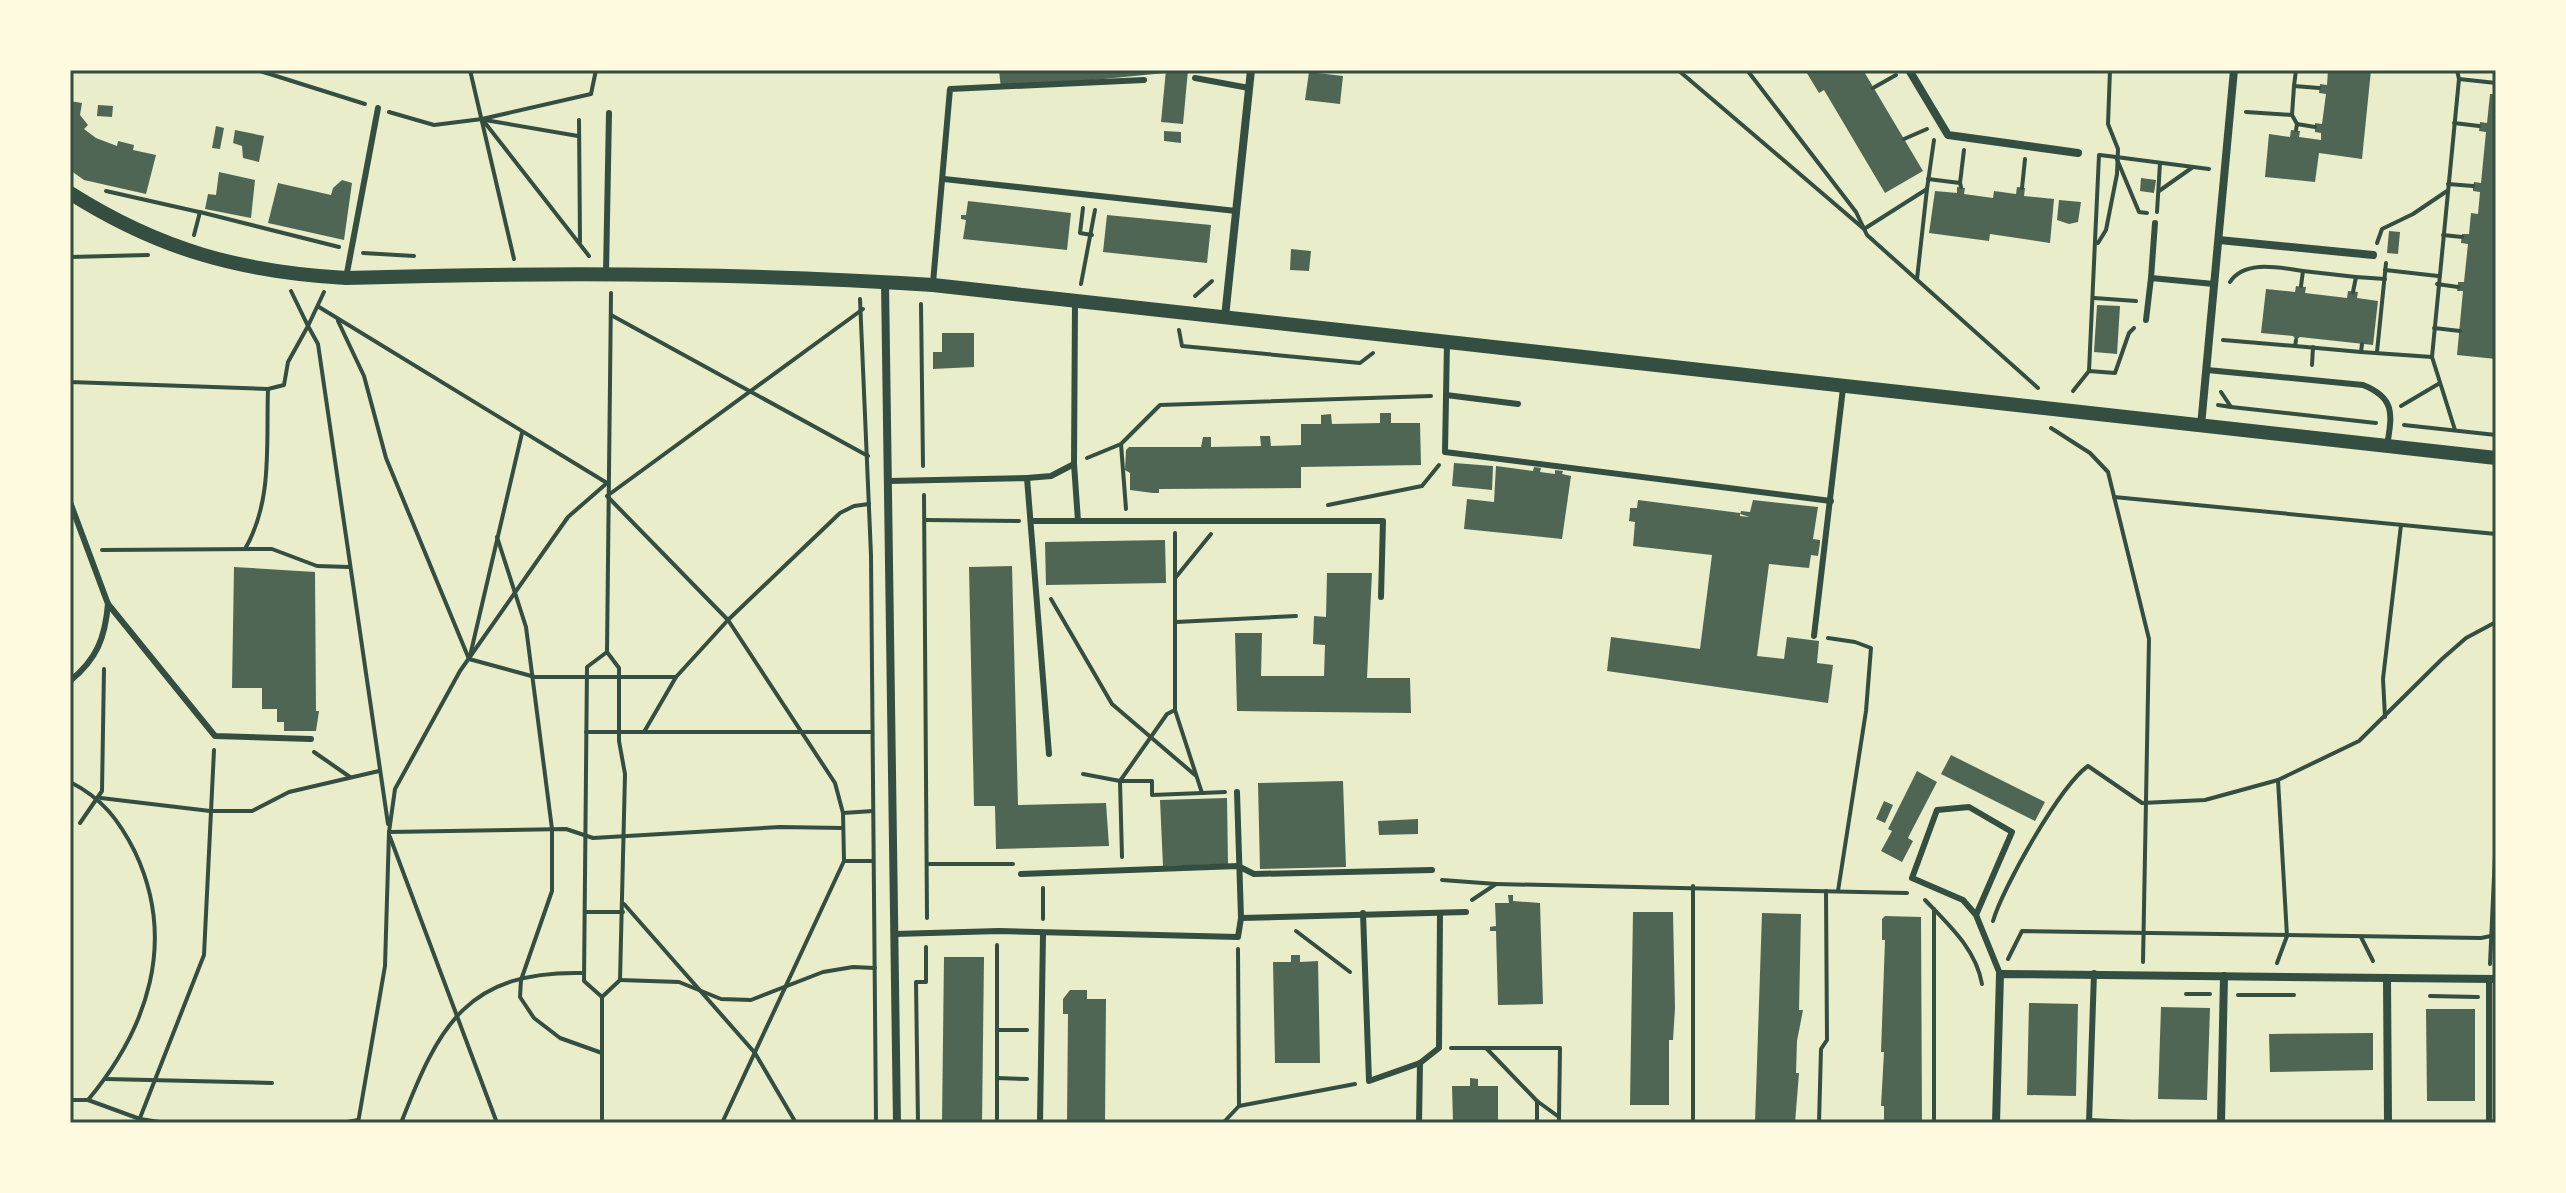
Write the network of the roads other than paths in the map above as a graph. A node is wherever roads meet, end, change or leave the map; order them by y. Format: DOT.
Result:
graph roads {
  1 [pos="1251,70"];
  2 [pos="1907,70"];
  3 [pos="2234,70"];
  4 [pos="1195,78"];
  5 [pos="1144,80"];
  6 [pos="1249,88"];
  7 [pos="378,108"];
  8 [pos="609,113"];
  9 [pos="2078,153"];
  10 [pos="944,179"];
  11 [pos="70,193"];
  12 [pos="1236,211"];
  13 [pos="2156,219"];
  14 [pos="2219,240"];
  15 [pos="2373,255"];
  16 [pos="346,278"];
  17 [pos="2151,278"];
  18 [pos="609,280"];
  19 [pos="885,282"];
  20 [pos="2214,284"];
  21 [pos="933,285"];
  22 [pos="1075,301"];
  23 [pos="1225,317"];
  24 [pos="2146,320"];
  25 [pos="1447,342"];
  26 [pos="2207,370"];
  27 [pos="1844,385"];
  28 [pos="1446,395"];
  29 [pos="1518,404"];
  30 [pos="2201,426"];
  31 [pos="2387,446"];
  32 [pos="2496,458"];
  33 [pos="1074,464"];
  34 [pos="1027,478"];
  35 [pos="889,481"];
  36 [pos="1831,501"];
  37 [pos="70,502"];
  38 [pos="1033,521"];
  39 [pos="1078,521"];
  40 [pos="1381,597"];
  41 [pos="108,604"];
  42 [pos="1814,636"];
  43 [pos="70,681"];
  44 [pos="311,739"];
  45 [pos="1049,754"];
  46 [pos="1237,792"];
  47 [pos="1238,866"];
  48 [pos="1432,870"];
  49 [pos="1021,874"];
  50 [pos="1466,912"];
  51 [pos="1363,913"];
  52 [pos="1440,914"];
  53 [pos="1976,915"];
  54 [pos="1241,918"];
  55 [pos="895,934"];
  56 [pos="1043,934"];
  57 [pos="2094,973"];
  58 [pos="2000,974"];
  59 [pos="2224,976"];
  60 [pos="2387,978"];
  61 [pos="2493,979"];
  62 [pos="1420,1063"];
  63 [pos="2090,1122"];
  64 [pos="897,1123"];
  65 [pos="1040,1123"];
  66 [pos="1419,1123"];
  67 [pos="1996,1123"];
  68 [pos="2131,1123"];
  69 [pos="2221,1123"];
  70 [pos="2388,1123"];
  71 [pos="2489,1123"];
  1 -- 6 [label="street"];
  2 -- 9 [label="street"];
  3 -- 14 [label="street"];
  4 -- 6 [label="lane"];
  5 -- 10 [label="lane"];
  6 -- 12 [label="street"];
  7 -- 16 [label="lane"];
  8 -- 18 [label="lane"];
  10 -- 12 [label="lane"];
  10 -- 21 [label="lane"];
  11 -- 16 [label="street"];
  12 -- 23 [label="street"];
  13 -- 17 [label="lane"];
  14 -- 15 [label="street"];
  14 -- 20 [label="street"];
  16 -- 18 [label="street"];
  17 -- 20 [label="lane"];
  17 -- 24 [label="lane"];
  18 -- 19 [label="street"];
  19 -- 21 [label="street"];
  19 -- 35 [label="street"];
  20 -- 26 [label="street"];
  21 -- 22 [label="street"];
  22 -- 23 [label="street"];
  22 -- 33 [label="lane"];
  23 -- 25 [label="street"];
  25 -- 27 [label="street"];
  25 -- 28 [label="lane"];
  26 -- 30 [label="street"];
  26 -- 31 [label="lane"];
  27 -- 30 [label="street"];
  27 -- 36 [label="lane"];
  28 -- 29 [label="lane"];
  28 -- 36 [label="lane"];
  30 -- 31 [label="street"];
  31 -- 32 [label="street"];
  33 -- 34 [label="lane"];
  33 -- 39 [label="lane"];
  34 -- 35 [label="lane"];
  34 -- 38 [label="lane"];
  35 -- 55 [label="street"];
  36 -- 42 [label="lane"];
  37 -- 41 [label="lane"];
  38 -- 39 [label="lane"];
  38 -- 45 [label="lane"];
  39 -- 40 [label="lane"];
  41 -- 43 [label="lane"];
  41 -- 44 [label="lane"];
  46 -- 47 [label="lane"];
  47 -- 48 [label="lane"];
  47 -- 49 [label="lane"];
  47 -- 54 [label="lane"];
  50 -- 52 [label="lane"];
  51 -- 52 [label="lane"];
  51 -- 54 [label="lane"];
  51 -- 62 [label="lane"];
  52 -- 62 [label="lane"];
  53 -- 53 [label="lane"];
  53 -- 58 [label="lane"];
  54 -- 56 [label="lane"];
  55 -- 56 [label="lane"];
  55 -- 64 [label="street"];
  56 -- 65 [label="lane"];
  57 -- 58 [label="street"];
  57 -- 59 [label="street"];
  57 -- 63 [label="lane"];
  58 -- 67 [label="street"];
  59 -- 60 [label="street"];
  59 -- 69 [label="street"];
  60 -- 61 [label="street"];
  60 -- 70 [label="street"];
  61 -- 71 [label="lane"];
  62 -- 66 [label="lane"];
  63 -- 68 [label="lane"];
}
